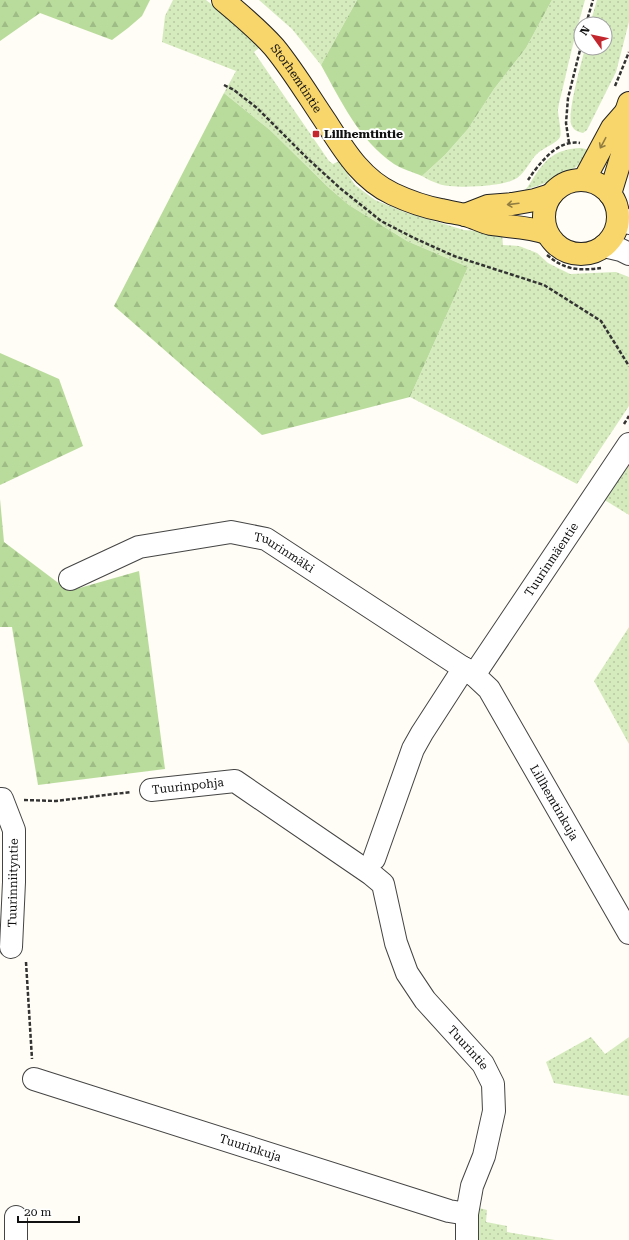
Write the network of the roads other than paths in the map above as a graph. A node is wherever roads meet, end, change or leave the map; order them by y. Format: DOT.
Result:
graph roads {
  1 [pos="223,0"];
  2 [pos="628,107"];
  3 [pos="584,180"];
  4 [pos="610,194"];
  5 [pos="551,195"];
  6 [pos="465,215"];
  7 [pos="623,219"];
  8 [pos="547,232"];
  9 [pos="604,246"];
  10 [pos="629,254"];
  11 [pos="629,444"];
  12 [pos="70,579"];
  13 [pos="469,672"];
  14 [pos="151,790"];
  15 [pos="1,799"];
  16 [pos="372,866"];
  17 [pos="629,933"];
  18 [pos="11,946"];
  19 [pos="34,1080"];
  20 [pos="467,1214"];
  21 [pos="16,1217"];
  22 [pos="16,1240"];
  23 [pos="467,1240"];
  1 -- 6 [label="main road, Storhemtintie"];
  2 -- 3 [label="main road, one-way"];
  2 -- 4 [label="main road"];
  3 -- 4 [label="main road"];
  3 -- 5 [label="main road"];
  4 -- 7 [label="main road"];
  5 -- 6 [label="main road, one-way"];
  5 -- 8 [label="main road"];
  6 -- 8 [label="main road, Storhemtintie"];
  7 -- 9 [label="main road"];
  8 -- 9 [label="main road"];
  9 -- 10 [label="street"];
  11 -- 13 [label="street, Tuurinmäentie"];
  12 -- 13 [label="street, Tuurinmäki"];
  13 -- 16 [label="street, Tuurinmäentie"];
  13 -- 17 [label="street, Lillhemtinkuja"];
  14 -- 16 [label="street, Tuurinpohja"];
  15 -- 18 [label="street, Tuurinniityntie"];
  16 -- 20 [label="street, Tuurintie"];
  19 -- 20 [label="street, Tuurinkuja"];
  20 -- 23 [label="street, Tuurintie"];
  21 -- 22 [label="street"];
}
